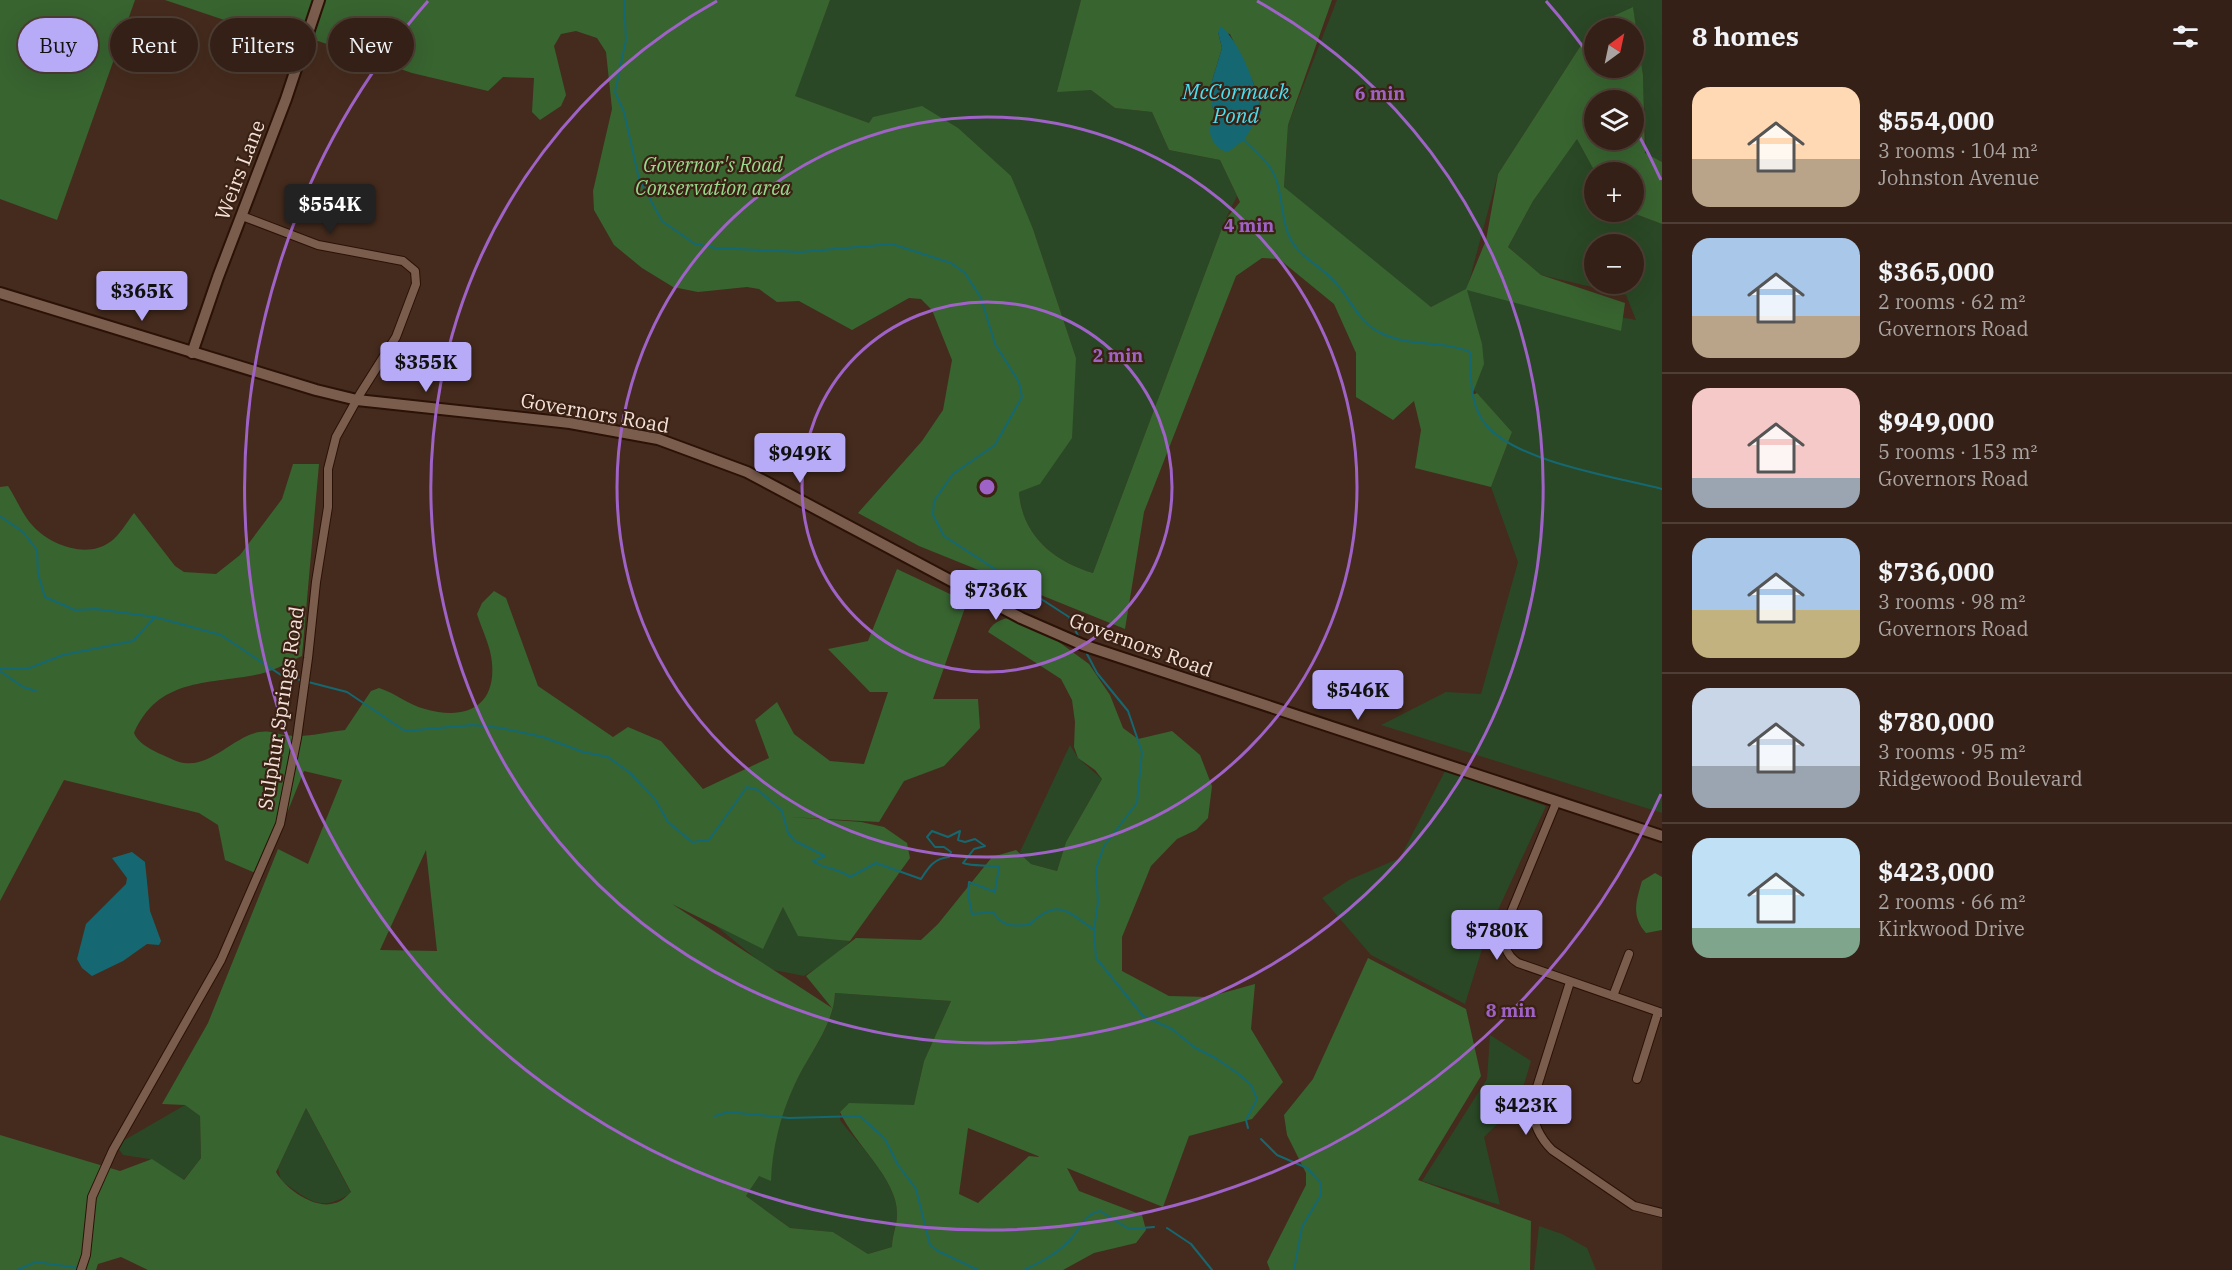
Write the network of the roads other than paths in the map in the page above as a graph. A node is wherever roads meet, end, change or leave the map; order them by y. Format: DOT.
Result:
graph roads {
  1 [pos="319,0"];
  2 [pos="242,216"];
  3 [pos="0,293"];
  4 [pos="192,353"];
  5 [pos="357,400"];
  6 [pos="1556,803"];
  7 [pos="1662,836"];
  8 [pos="1629,954"];
  9 [pos="1570,982"];
  10 [pos="1613,996"];
  11 [pos="1660,1013"];
  12 [pos="1637,1079"];
  13 [pos="1662,1213"];
  14 [pos="81,1270"];
  1 -- 2 [label="main road, Weirs Lane"];
  2 -- 4 [label="main road, Weirs Lane"];
  2 -- 5 [label="street, Sulphur Springs Road"];
  3 -- 4 [label="main road, Governors Road"];
  4 -- 5 [label="main road, Governors Road"];
  5 -- 6 [label="main road, Governors Road"];
  5 -- 14 [label="street, Sulphur Springs Road"];
  6 -- 7 [label="main road, Governors Road"];
  6 -- 9 [label="street"];
  8 -- 10 [label="street"];
  9 -- 10 [label="street"];
  9 -- 13 [label="street"];
  10 -- 11 [label="street"];
  11 -- 12 [label="street"];
}
